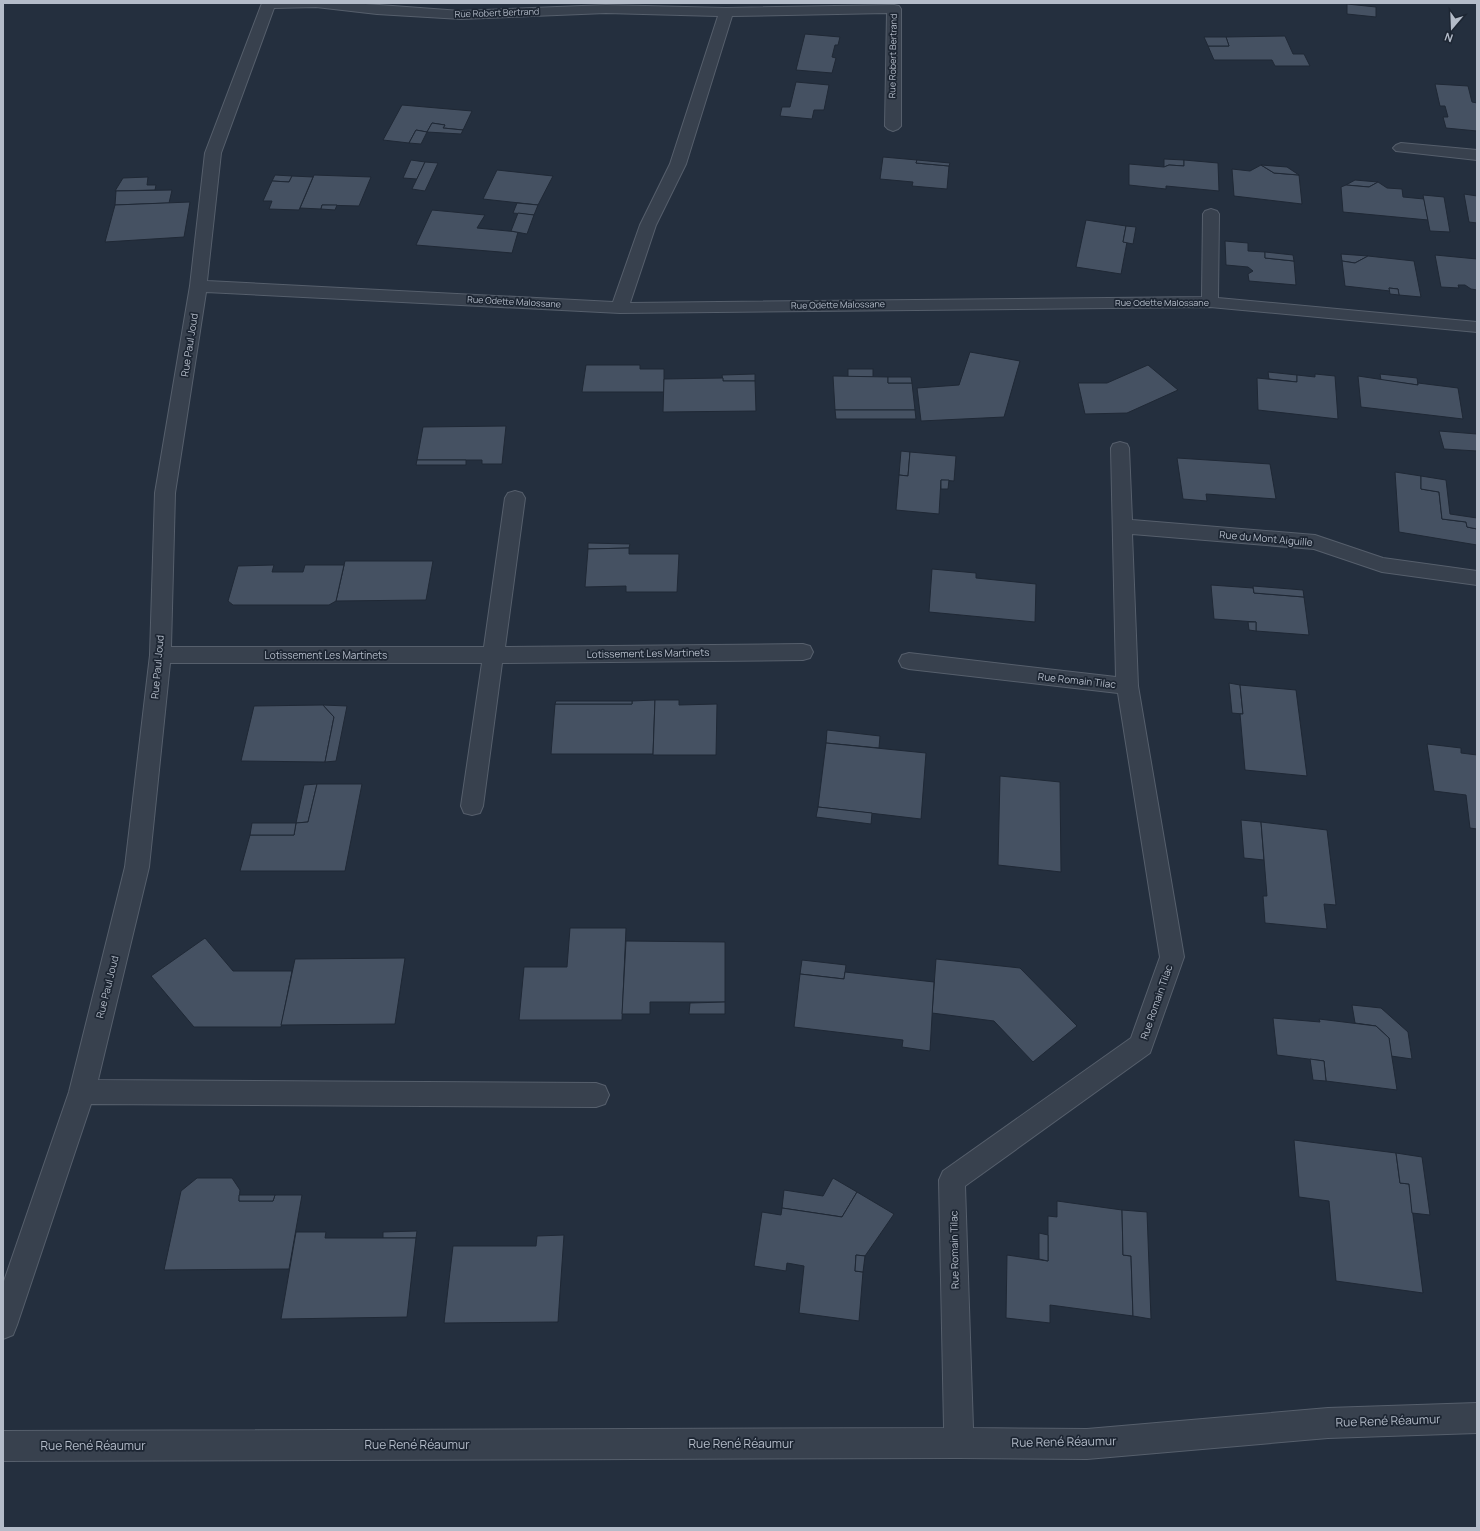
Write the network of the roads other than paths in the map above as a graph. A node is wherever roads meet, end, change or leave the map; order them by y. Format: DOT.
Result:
graph roads {
  1 [pos="269,4"];
  2 [pos="726,12"];
  3 [pos="893,126"];
  4 [pos="1401,148"];
  5 [pos="1477,155"];
  6 [pos="1210,214"];
  7 [pos="198,286"];
  8 [pos="1210,302"];
  9 [pos="620,308"];
  10 [pos="1477,328"];
  11 [pos="1120,448"];
  12 [pos="515,498"];
  13 [pos="1122,526"];
  14 [pos="1477,578"];
  15 [pos="803,652"];
  16 [pos="160,655"];
  17 [pos="492,655"];
  18 [pos="909,661"];
  19 [pos="1126,686"];
  20 [pos="472,806"];
  21 [pos="82,1092"];
  22 [pos="596,1095"];
  23 [pos="3,1325"];
  24 [pos="1477,1418"];
  25 [pos="959,1443"];
  26 [pos="3,1446"];
  1 -- 2 [label="street, Rue Robert Bertrand"];
  1 -- 7 [label="street, Rue Paul Joud"];
  2 -- 3 [label="street, Rue Robert Bertrand"];
  2 -- 9 [label="street"];
  4 -- 5 [label="street"];
  6 -- 8 [label="street"];
  7 -- 9 [label="street, Rue Odette Malossane"];
  7 -- 16 [label="street, Rue Paul Joud"];
  8 -- 9 [label="street, Rue Odette Malossane"];
  8 -- 10 [label="street, Rue Odette Malossane"];
  11 -- 13 [label="street"];
  12 -- 17 [label="street"];
  13 -- 14 [label="street, Rue du Mont Aiguille"];
  13 -- 19 [label="street"];
  15 -- 17 [label="street, Lotissement Les Martinets"];
  16 -- 17 [label="street, Lotissement Les Martinets"];
  16 -- 21 [label="street, Rue Paul Joud"];
  17 -- 20 [label="street"];
  18 -- 19 [label="street, Rue Romain Tilac"];
  19 -- 25 [label="street, Rue Romain Tilac"];
  21 -- 22 [label="street"];
  21 -- 23 [label="street, Rue Paul Joud"];
  24 -- 25 [label="street, Rue René Réaumur"];
  25 -- 26 [label="street, Rue René Réaumur"];
}
